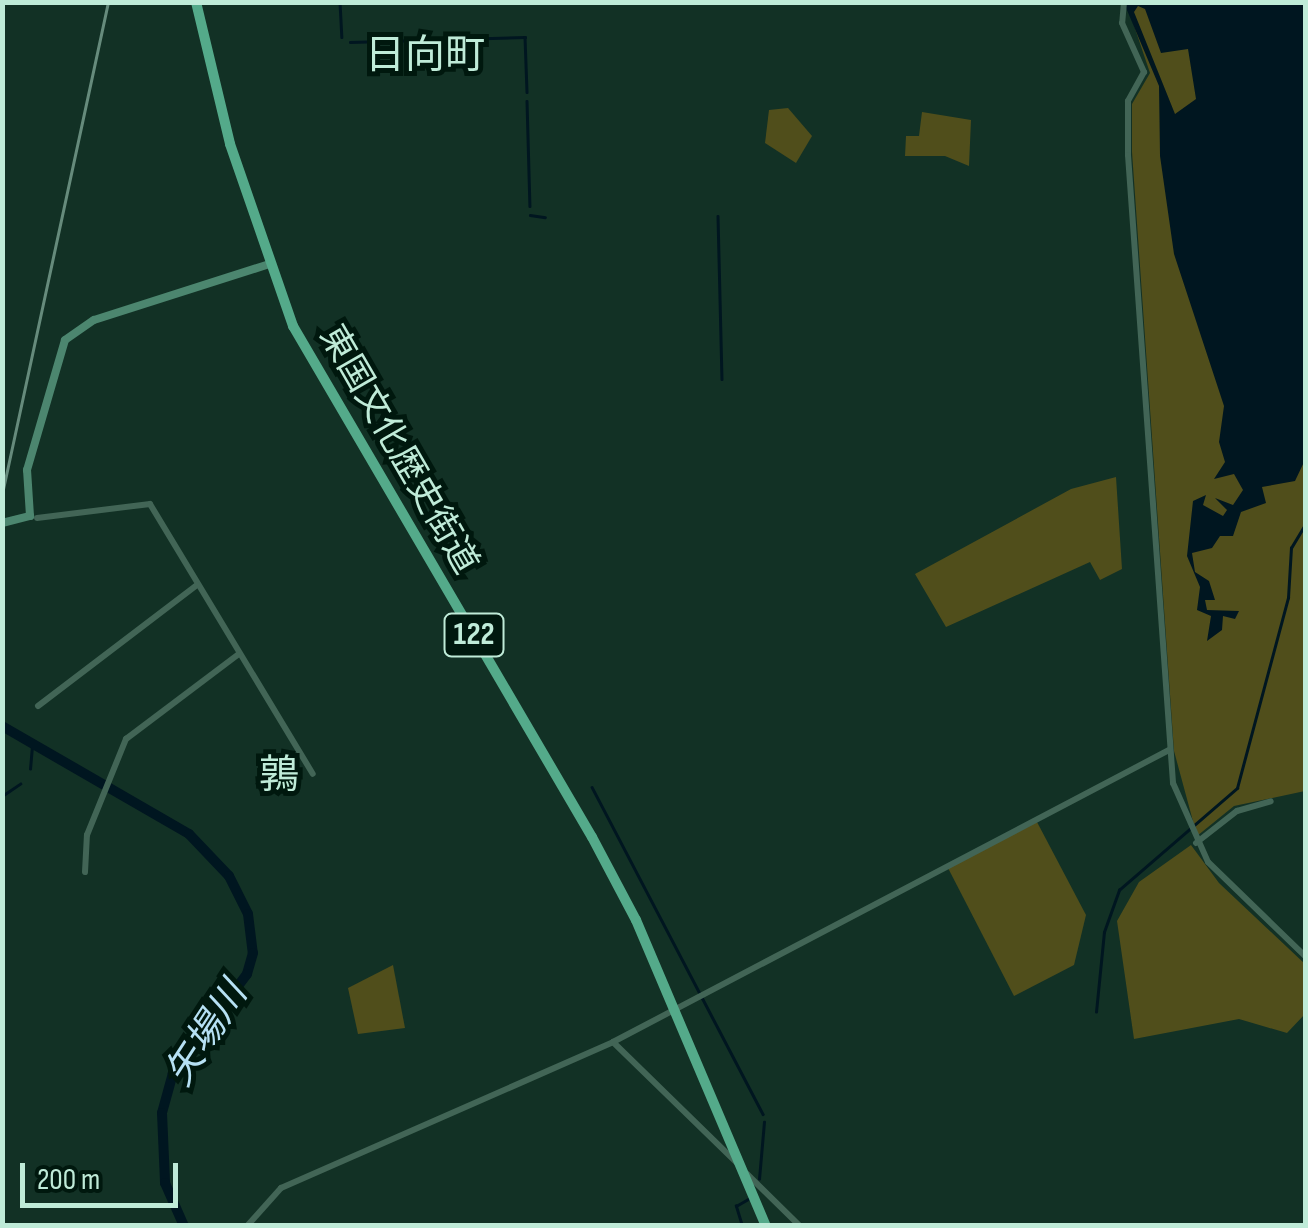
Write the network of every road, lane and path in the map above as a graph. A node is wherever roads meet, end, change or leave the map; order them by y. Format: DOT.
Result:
graph roads {
  1 [pos="196,2"];
  2 [pos="1123,6"];
  3 [pos="270,264"];
  4 [pos="37,518"];
  5 [pos="2,523"];
  6 [pos="197,585"];
  7 [pos="239,654"];
  8 [pos="38,706"];
  9 [pos="1169,750"];
  10 [pos="312,774"];
  11 [pos="1270,801"];
  12 [pos="1194,840"];
  13 [pos="85,872"];
  14 [pos="1306,957"];
  15 [pos="674,1010"];
  16 [pos="612,1042"];
  17 [pos="738,1165"];
  18 [pos="247,1226"];
  19 [pos="766,1226"];
  20 [pos="800,1226"];
  1 -- 3 [label="highway, 東国文化歴史街道 / 122"];
  2 -- 9 [label="street"];
  3 -- 5 [label="main road"];
  3 -- 15 [label="highway, 東国文化歴史街道 / 122"];
  4 -- 6 [label="street"];
  6 -- 7 [label="street"];
  6 -- 8 [label="street"];
  7 -- 10 [label="street"];
  7 -- 13 [label="street"];
  9 -- 12 [label="street"];
  9 -- 15 [label="street"];
  11 -- 12 [label="street"];
  12 -- 14 [label="street"];
  15 -- 16 [label="street"];
  15 -- 17 [label="highway, 東国文化歴史街道 / 122"];
  16 -- 17 [label="street"];
  16 -- 18 [label="street"];
  17 -- 19 [label="highway, 東国文化歴史街道 / 122"];
  17 -- 20 [label="street"];
}
